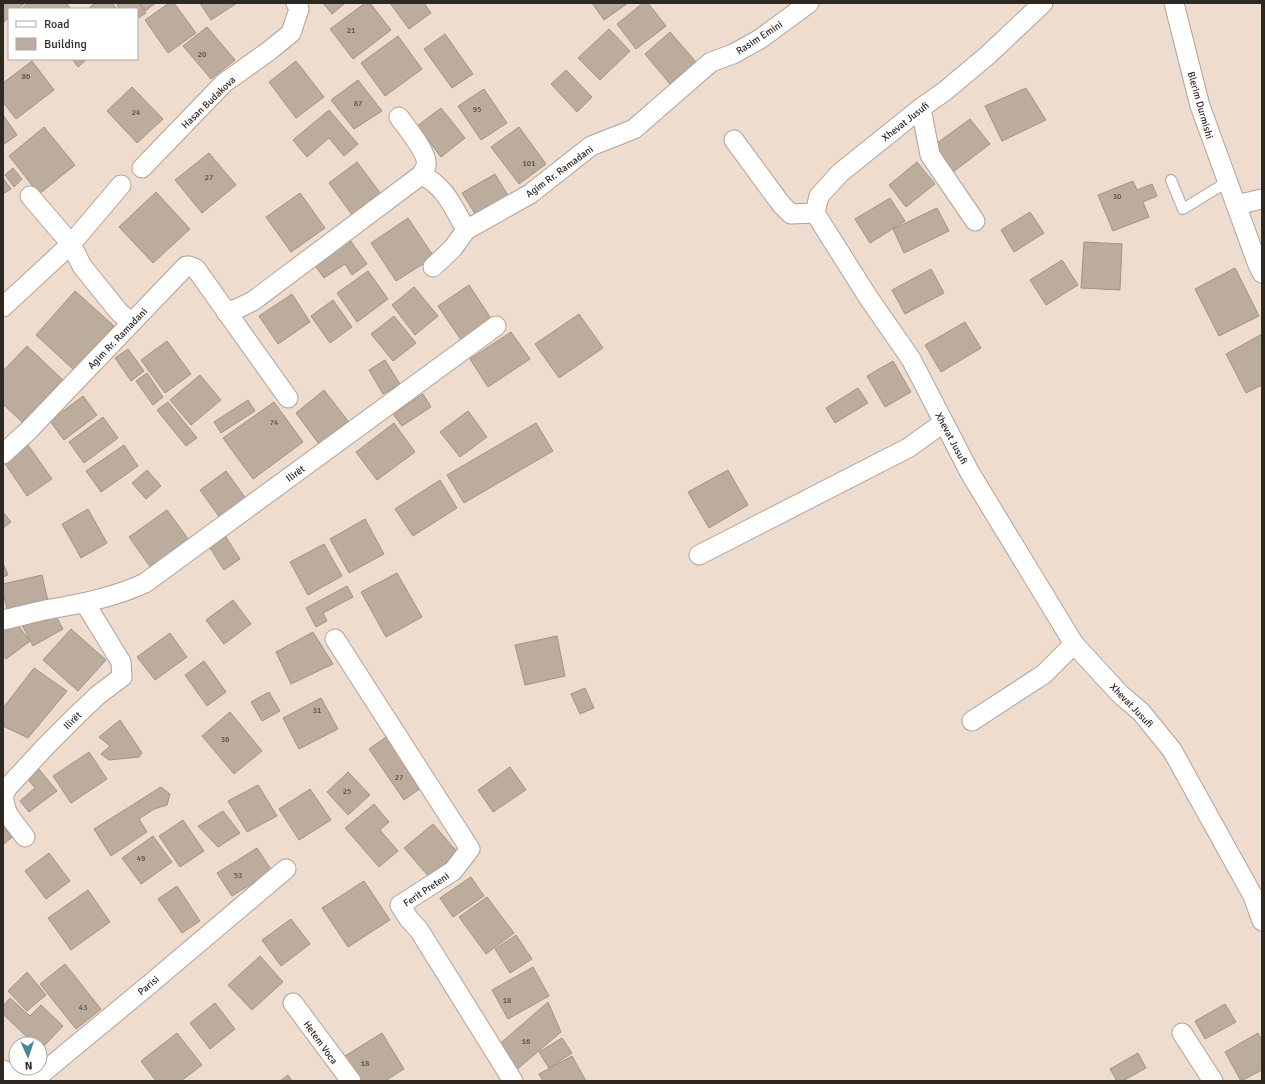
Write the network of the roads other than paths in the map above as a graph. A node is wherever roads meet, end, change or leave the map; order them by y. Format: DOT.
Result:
graph roads {
  1 [pos="296,3"];
  2 [pos="809,3"];
  3 [pos="1043,3"];
  4 [pos="1174,3"];
  5 [pos="671,98"];
  6 [pos="922,108"];
  7 [pos="399,117"];
  8 [pos="734,140"];
  9 [pos="142,168"];
  10 [pos="422,175"];
  11 [pos="1171,180"];
  12 [pos="1227,182"];
  13 [pos="121,186"];
  14 [pos="30,196"];
  15 [pos="1262,199"];
  16 [pos="1236,205"];
  17 [pos="815,213"];
  18 [pos="975,221"];
  19 [pos="466,230"];
  20 [pos="71,244"];
  21 [pos="433,267"];
  22 [pos="1262,273"];
  23 [pos="3,306"];
  24 [pos="226,312"];
  25 [pos="131,323"];
  26 [pos="496,326"];
  27 [pos="288,398"];
  28 [pos="944,423"];
  29 [pos="3,454"];
  30 [pos="699,555"];
  31 [pos="86,603"];
  32 [pos="3,620"];
  33 [pos="335,639"];
  34 [pos="1074,644"];
  35 [pos="972,721"];
  36 [pos="25,837"];
  37 [pos="286,869"];
  38 [pos="1262,921"];
  39 [pos="293,1003"];
  40 [pos="1182,1033"];
  41 [pos="3,1070"];
  42 [pos="351,1081"];
  43 [pos="513,1081"];
  44 [pos="1213,1081"];
  1 -- 9 [label="street, Hasan Budakova"];
  2 -- 5 [label="street, Rasim Emini"];
  3 -- 6 [label="street, Xhevat Jusufi"];
  4 -- 12 [label="street, Blerim Durmishi"];
  5 -- 19 [label="street, Agim Rr. Ramadani"];
  6 -- 17 [label="street, Xhevat Jusufi"];
  6 -- 18 [label="street"];
  7 -- 10 [label="street"];
  8 -- 17 [label="street"];
  10 -- 19 [label="street"];
  10 -- 24 [label="street"];
  11 -- 12 [label="lane"];
  12 -- 16 [label="street, Blerim Durmishi"];
  13 -- 20 [label="street"];
  14 -- 20 [label="street"];
  15 -- 16 [label="street"];
  16 -- 22 [label="street, Blerim Durmishi"];
  17 -- 28 [label="street, Xhevat Jusufi"];
  19 -- 21 [label="street, Agim Rr. Ramadani"];
  20 -- 23 [label="street"];
  20 -- 25 [label="street"];
  24 -- 25 [label="street, Agim Rr. Ramadani"];
  24 -- 27 [label="street, Agim Rr. Ramadani"];
  25 -- 29 [label="street, Agim Rr. Ramadani"];
  26 -- 31 [label="street, Ilirët"];
  28 -- 30 [label="street"];
  28 -- 34 [label="street, Xhevat Jusufi"];
  31 -- 32 [label="street, Ilirët"];
  31 -- 36 [label="street, Ilirët"];
  33 -- 43 [label="street, Ferit Preteni"];
  34 -- 35 [label="street"];
  34 -- 38 [label="street, Xhevat Jusufi"];
  37 -- 41 [label="street, Parisi"];
  39 -- 42 [label="street, Hetem Voca"];
  40 -- 44 [label="street"];
}
